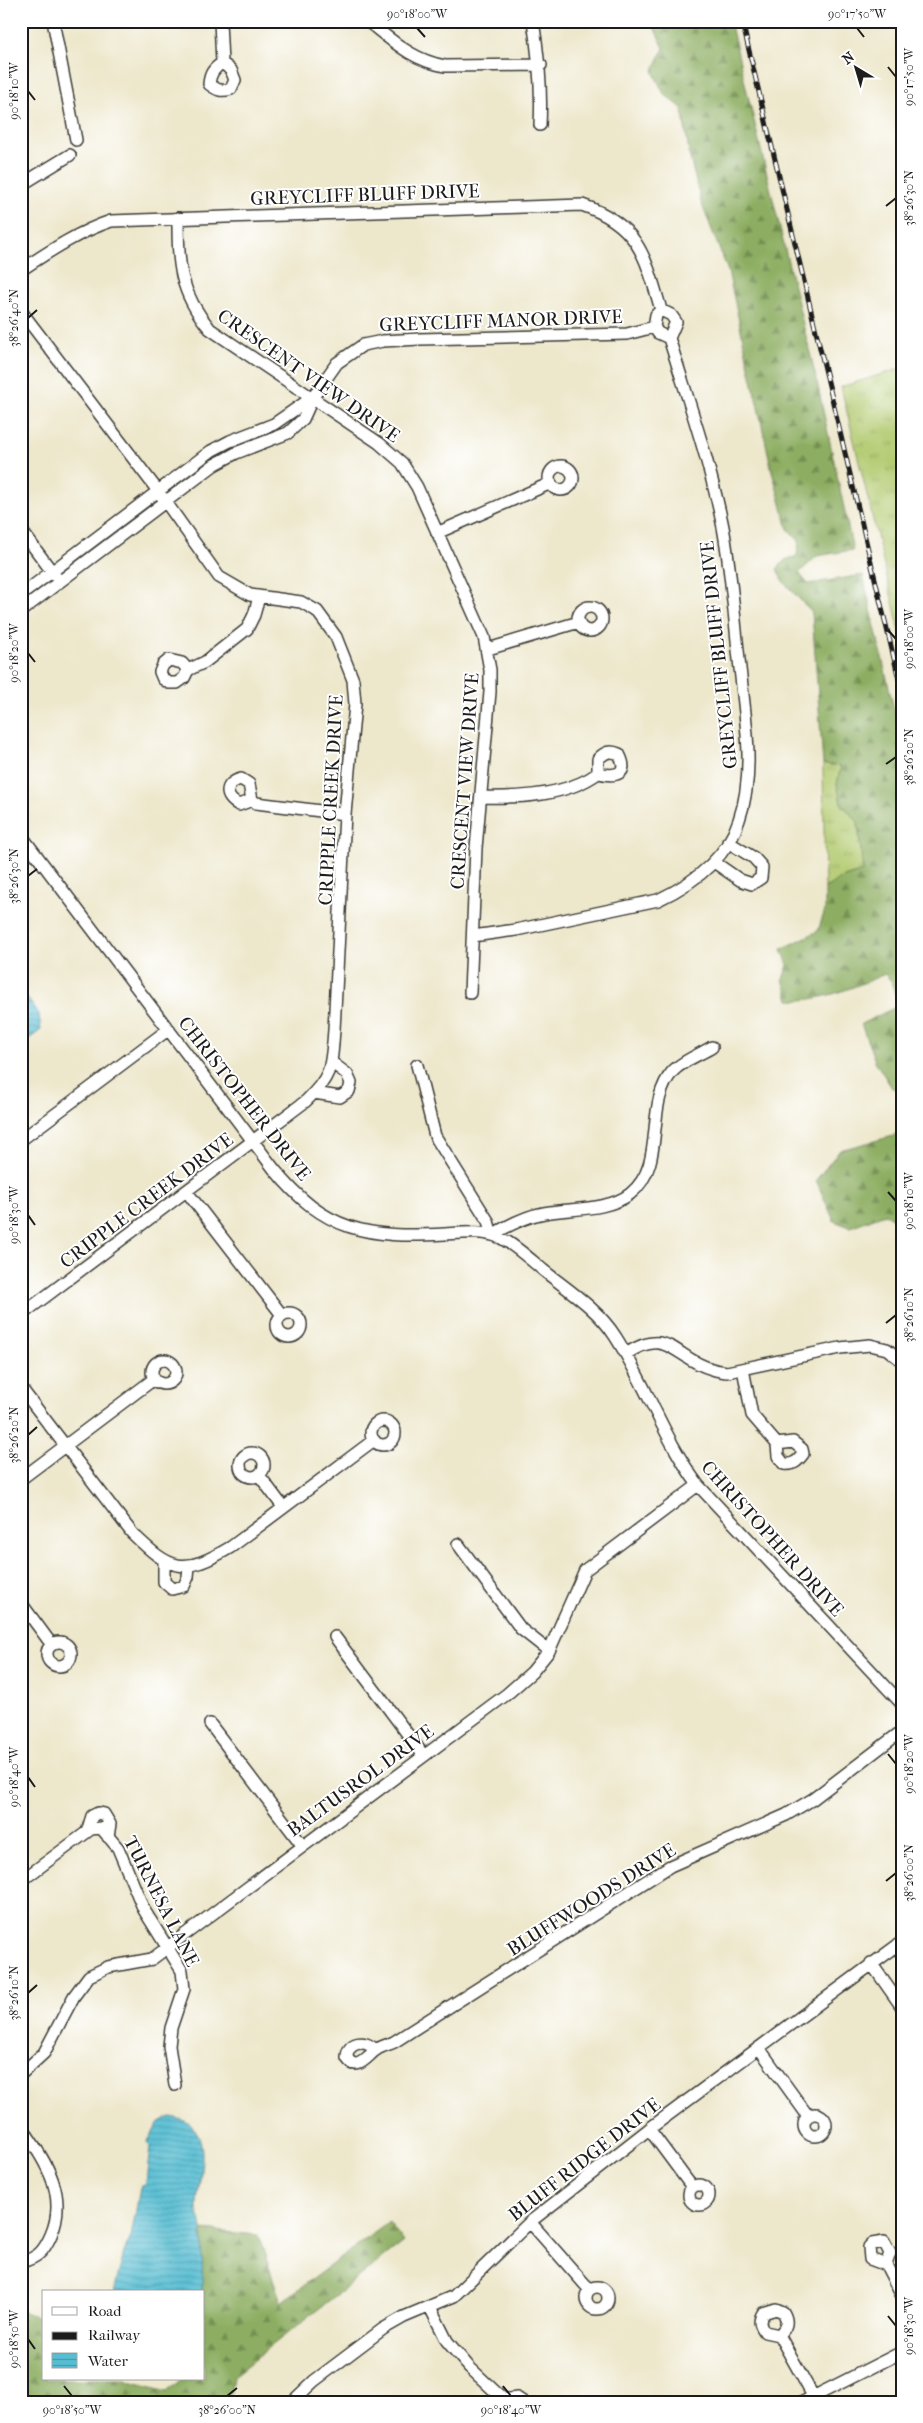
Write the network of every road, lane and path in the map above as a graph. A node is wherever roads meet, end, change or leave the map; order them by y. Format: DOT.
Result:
graph roads {
  1 [pos="53,21"];
  2 [pos="220,21"];
  3 [pos="367,21"];
  4 [pos="534,21"];
  5 [pos="222,64"];
  6 [pos="541,65"];
  7 [pos="540,126"];
  8 [pos="76,140"];
  9 [pos="70,155"];
  10 [pos="21,185"];
  11 [pos="178,218"];
  12 [pos="21,270"];
  13 [pos="661,310"];
  14 [pos="21,311"];
  15 [pos="654,327"];
  16 [pos="669,338"];
  17 [pos="313,397"];
  18 [pos="550,483"];
  19 [pos="158,491"];
  20 [pos="166,503"];
  21 [pos="21,530"];
  22 [pos="437,533"];
  23 [pos="52,572"];
  24 [pos="60,583"];
  25 [pos="21,595"];
  26 [pos="259,597"];
  27 [pos="21,611"];
  28 [pos="579,622"];
  29 [pos="488,649"];
  30 [pos="188,670"];
  31 [pos="598,773"];
  32 [pos="481,797"];
  33 [pos="252,800"];
  34 [pos="345,814"];
  35 [pos="21,835"];
  36 [pos="728,842"];
  37 [pos="714,862"];
  38 [pos="473,936"];
  39 [pos="470,993"];
  40 [pos="169,1029"];
  41 [pos="712,1047"];
  42 [pos="331,1062"];
  43 [pos="417,1065"];
  44 [pos="314,1093"];
  45 [pos="21,1140"];
  46 [pos="253,1141"];
  47 [pos="187,1192"];
  48 [pos="492,1235"];
  49 [pos="21,1315"];
  50 [pos="282,1315"];
  51 [pos="626,1354"];
  52 [pos="902,1361"];
  53 [pos="743,1369"];
  54 [pos="154,1379"];
  55 [pos="21,1388"];
  56 [pos="374,1440"];
  57 [pos="777,1444"];
  58 [pos="65,1446"];
  59 [pos="259,1475"];
  60 [pos="21,1479"];
  61 [pos="698,1485"];
  62 [pos="283,1507"];
  63 [pos="458,1544"];
  64 [pos="164,1560"];
  65 [pos="189,1566"];
  66 [pos="21,1603"];
  67 [pos="335,1637"];
  68 [pos="52,1645"];
  69 [pos="549,1651"];
  70 [pos="902,1704"];
  71 [pos="210,1724"];
  72 [pos="902,1731"];
  73 [pos="424,1756"];
  74 [pos="302,1845"];
  75 [pos="21,1881"];
  76 [pos="902,1942"];
  77 [pos="168,1947"];
  78 [pos="871,1963"];
  79 [pos="902,2007"];
  80 [pos="759,2048"];
  81 [pos="376,2050"];
  82 [pos="21,2074"];
  83 [pos="175,2085"];
  84 [pos="808,2116"];
  85 [pos="21,2126"];
  86 [pos="649,2129"];
  87 [pos="692,2188"];
  88 [pos="530,2222"];
  89 [pos="21,2262"];
  90 [pos="886,2265"];
  91 [pos="589,2289"];
  92 [pos="902,2296"];
  93 [pos="430,2307"];
  94 [pos="779,2335"];
  95 [pos="902,2352"];
  96 [pos="808,2399"];
  97 [pos="502,2401"];
  98 [pos="292,2402"];
  99 [pos="523,2402"];
  1 -- 8 [label="street"];
  2 -- 5 [label="street"];
  3 -- 6 [label="street"];
  4 -- 6 [label="street"];
  6 -- 7 [label="street"];
  9 -- 10 [label="street"];
  11 -- 12 [label="street, GREYCLIFF BLUFF DRIVE"];
  11 -- 13 [label="street, GREYCLIFF BLUFF DRIVE"];
  11 -- 17 [label="street, CRESCENT VIEW DRIVE"];
  13 -- 15 [label="street"];
  13 -- 16 [label="street, GREYCLIFF BLUFF DRIVE"];
  14 -- 19 [label="street, CRIPPLE CREEK DRIVE"];
  15 -- 16 [label="street"];
  15 -- 17 [label="street, GREYCLIFF MANOR DRIVE"];
  16 -- 36 [label="street, GREYCLIFF BLUFF DRIVE"];
  17 -- 19 [label="street, GREYCLIFF MANOR DRIVE"];
  17 -- 20 [label="street, GREYCLIFF MANOR DRIVE"];
  17 -- 22 [label="street, CRESCENT VIEW DRIVE"];
  18 -- 22 [label="street"];
  19 -- 20 [label="street, CRIPPLE CREEK DRIVE"];
  19 -- 23 [label="street, GREYCLIFF MANOR DRIVE"];
  20 -- 24 [label="street, GREYCLIFF MANOR DRIVE"];
  20 -- 26 [label="street, CRIPPLE CREEK DRIVE"];
  21 -- 23 [label="street"];
  22 -- 29 [label="street, CRESCENT VIEW DRIVE"];
  23 -- 24 [label="street"];
  23 -- 25 [label="street, GREYCLIFF MANOR DRIVE"];
  24 -- 27 [label="street, GREYCLIFF MANOR DRIVE"];
  26 -- 30 [label="street"];
  26 -- 34 [label="street, CRIPPLE CREEK DRIVE"];
  28 -- 29 [label="street"];
  29 -- 32 [label="street, CRESCENT VIEW DRIVE"];
  31 -- 32 [label="street"];
  32 -- 38 [label="street, CRESCENT VIEW DRIVE"];
  33 -- 34 [label="street"];
  34 -- 42 [label="street, CRIPPLE CREEK DRIVE"];
  35 -- 40 [label="street, CHRISTOPHER DRIVE"];
  36 -- 37 [label="street, GREYCLIFF BLUFF DRIVE"];
  36 -- 37 [label="street"];
  37 -- 38 [label="street, GREYCLIFF BLUFF DRIVE"];
  38 -- 39 [label="street, CRESCENT VIEW DRIVE"];
  40 -- 45 [label="street"];
  40 -- 46 [label="street, CHRISTOPHER DRIVE"];
  41 -- 48 [label="street"];
  42 -- 44 [label="street, CRIPPLE CREEK DRIVE"];
  42 -- 44 [label="street"];
  43 -- 48 [label="street"];
  44 -- 46 [label="street, CRIPPLE CREEK DRIVE"];
  46 -- 47 [label="street, CRIPPLE CREEK DRIVE"];
  46 -- 48 [label="street, CHRISTOPHER DRIVE"];
  47 -- 49 [label="street, CRIPPLE CREEK DRIVE"];
  47 -- 50 [label="street"];
  48 -- 51 [label="street, CHRISTOPHER DRIVE"];
  51 -- 53 [label="street"];
  51 -- 61 [label="street, CHRISTOPHER DRIVE"];
  52 -- 53 [label="street"];
  53 -- 57 [label="street"];
  54 -- 58 [label="street"];
  55 -- 58 [label="street"];
  56 -- 62 [label="street"];
  58 -- 60 [label="street"];
  58 -- 64 [label="street"];
  59 -- 62 [label="street"];
  61 -- 69 [label="street, BALTUSROL DRIVE"];
  61 -- 70 [label="street, CHRISTOPHER DRIVE"];
  62 -- 65 [label="street"];
  63 -- 69 [label="street"];
  64 -- 65 [label="street"];
  64 -- 65 [label="street"];
  66 -- 68 [label="street"];
  67 -- 73 [label="street"];
  69 -- 73 [label="street, BALTUSROL DRIVE"];
  71 -- 74 [label="street"];
  72 -- 81 [label="street, BLUFFWOODS DRIVE"];
  73 -- 74 [label="street, BALTUSROL DRIVE"];
  74 -- 77 [label="street, BALTUSROL DRIVE"];
  75 -- 77 [label="street, TURNESA LANE"];
  76 -- 78 [label="street, BLUFF RIDGE DRIVE"];
  77 -- 82 [label="street, BALTUSROL DRIVE"];
  77 -- 83 [label="street, TURNESA LANE"];
  78 -- 79 [label="street"];
  78 -- 80 [label="street, BLUFF RIDGE DRIVE"];
  80 -- 84 [label="street"];
  80 -- 86 [label="street, BLUFF RIDGE DRIVE"];
  85 -- 89 [label="street"];
  86 -- 87 [label="street"];
  86 -- 88 [label="street, BLUFF RIDGE DRIVE"];
  88 -- 91 [label="street"];
  88 -- 93 [label="street, BLUFF RIDGE DRIVE"];
  90 -- 92 [label="street"];
  93 -- 97 [label="street"];
  93 -- 98 [label="street, BLUFF RIDGE DRIVE"];
  94 -- 96 [label="street"];
  95 -- 96 [label="street"];
  97 -- 99 [label="street"];
}
